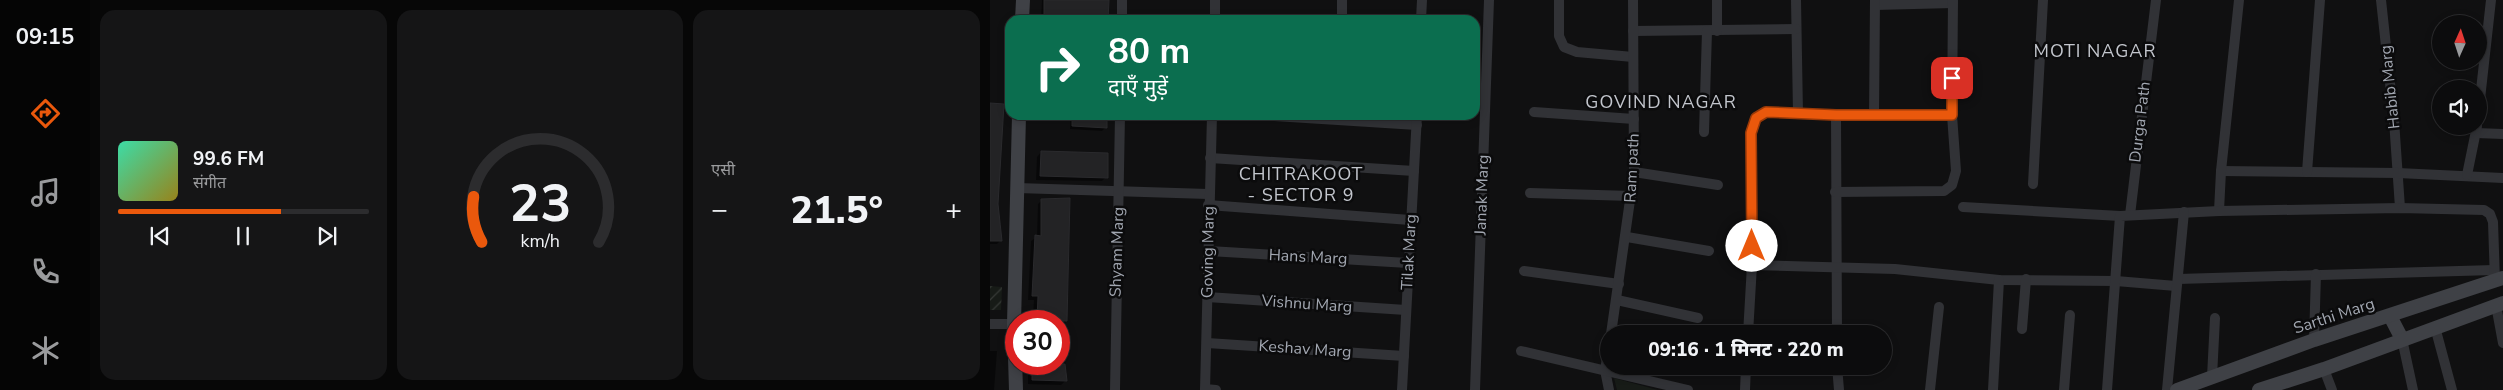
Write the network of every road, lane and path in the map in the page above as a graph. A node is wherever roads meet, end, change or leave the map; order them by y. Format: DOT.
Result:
graph roads {
  1 [pos="1023,0"];
  2 [pos="1122,0"];
  3 [pos="1215,0"];
  4 [pos="1342,0"];
  5 [pos="1422,0"];
  6 [pos="1489,0"];
  7 [pos="1559,0"];
  8 [pos="1633,0"];
  9 [pos="1718,0"];
  10 [pos="1796,0"];
  11 [pos="2043,0"];
  12 [pos="2156,0"];
  13 [pos="2239,0"];
  14 [pos="2320,0"];
  15 [pos="2382,0"];
  16 [pos="2491,0"];
  17 [pos="1875,2"];
  18 [pos="1953,2"];
  19 [pos="1022,15"];
  20 [pos="1122,15"];
  21 [pos="1215,15"];
  22 [pos="1342,15"];
  23 [pos="1421,15"];
  24 [pos="1796,29"];
  25 [pos="1633,30"];
  26 [pos="1712,31"];
  27 [pos="1633,57"];
  28 [pos="2482,80"];
  29 [pos="1534,112"];
  30 [pos="1798,113"];
  31 [pos="1836,115"];
  32 [pos="1874,115"];
  33 [pos="1952,115"];
  34 [pos="1634,119"];
  35 [pos="1019,120"];
  36 [pos="1120,120"];
  37 [pos="1212,120"];
  38 [pos="1417,120"];
  39 [pos="1704,132"];
  40 [pos="2487,132"];
  41 [pos="2503,134"];
  42 [pos="2475,135"];
  43 [pos="1210,158"];
  44 [pos="1414,171"];
  45 [pos="2221,171"];
  46 [pos="1634,172"];
  47 [pos="2307,172"];
  48 [pos="2398,173"];
  49 [pos="2467,175"];
  50 [pos="2503,178"];
  51 [pos="2033,184"];
  52 [pos="1718,185"];
  53 [pos="1017,188"];
  54 [pos="1118,192"];
  55 [pos="1834,192"];
  56 [pos="1530,193"];
  57 [pos="1631,196"];
  58 [pos="1208,199"];
  59 [pos="1963,207"];
  60 [pos="2400,208"];
  61 [pos="2219,211"];
  62 [pos="2184,212"];
  63 [pos="2125,216"];
  64 [pos="1410,220"];
  65 [pos="1627,237"];
  66 [pos="1208,251"];
  67 [pos="1709,251"];
  68 [pos="1408,263"];
  69 [pos="1752,265"];
  70 [pos="1835,266"];
  71 [pos="1524,271"];
  72 [pos="2316,274"];
  73 [pos="2497,276"];
  74 [pos="2026,279"];
  75 [pos="1999,280"];
  76 [pos="2116,281"];
  77 [pos="2177,283"];
  78 [pos="1619,284"];
  79 [pos="1207,298"];
  80 [pos="1617,300"];
  81 [pos="2500,304"];
  82 [pos="1939,308"];
  83 [pos="1014,310"];
  84 [pos="1406,310"];
  85 [pos="2070,315"];
  86 [pos="2390,316"];
  87 [pos="1698,318"];
  88 [pos="2215,318"];
  89 [pos="990,324"];
  90 [pos="1005,324"];
  91 [pos="1613,325"];
  92 [pos="1749,325"];
  93 [pos="1837,325"];
  94 [pos="2435,327"];
  95 [pos="2022,329"];
  96 [pos="2402,339"];
  97 [pos="2314,340"];
  98 [pos="1207,343"];
  99 [pos="2503,343"];
  100 [pos="1521,351"];
  101 [pos="1404,356"];
  102 [pos="1600,369"];
  103 [pos="2324,369"];
  104 [pos="1016,375"];
  105 [pos="1606,375"];
  106 [pos="1626,375"];
  107 [pos="1746,375"];
  108 [pos="1838,375"];
  109 [pos="2212,377"];
  110 [pos="1016,390"];
  111 [pos="1115,390"];
  112 [pos="1209,390"];
  113 [pos="1402,390"];
  114 [pos="1475,390"];
  115 [pos="1609,390"];
  116 [pos="1688,390"];
  117 [pos="1745,390"];
  118 [pos="1839,390"];
  119 [pos="1930,390"];
  120 [pos="1994,390"];
  121 [pos="2064,390"];
  122 [pos="2107,390"];
  123 [pos="2167,390"];
  124 [pos="2177,390"];
  125 [pos="2259,390"];
  126 [pos="2332,390"];
  127 [pos="2413,390"];
  128 [pos="2452,390"];
  1 -- 19 [label="street"];
  2 -- 20 [label="street"];
  3 -- 21 [label="street"];
  4 -- 22 [label="street"];
  5 -- 23 [label="street"];
  6 -- 114 [label="street, Janak Marg"];
  7 -- 27 [label="street"];
  8 -- 25 [label="street, Ram path"];
  9 -- 26 [label="street"];
  10 -- 24 [label="street"];
  11 -- 51 [label="street"];
  12 -- 63 [label="street, Durga Path"];
  13 -- 45 [label="street"];
  14 -- 47 [label="street"];
  15 -- 48 [label="street, Habib Marg"];
  16 -- 28 [label="street"];
  17 -- 18 [label="street"];
  17 -- 32 [label="street"];
  18 -- 33 [label="street"];
  24 -- 26 [label="street"];
  24 -- 30 [label="street"];
  25 -- 26 [label="street"];
  25 -- 27 [label="street, Ram path"];
  26 -- 39 [label="street"];
  27 -- 34 [label="street, Ram path"];
  29 -- 34 [label="street"];
  30 -- 31 [label="street"];
  30 -- 69 [label="street"];
  31 -- 32 [label="street"];
  31 -- 55 [label="street"];
  32 -- 33 [label="street"];
  33 -- 55 [label="street"];
  34 -- 46 [label="street, Ram path"];
  35 -- 53 [label="street"];
  36 -- 54 [label="street, Shyam Marg"];
  37 -- 43 [label="street, Goving Marg"];
  38 -- 44 [label="street, Tilak Marg"];
  40 -- 41 [label="street"];
  42 -- 49 [label="street"];
  43 -- 44 [label="street"];
  43 -- 58 [label="street, Goving Marg"];
  44 -- 64 [label="street, Tilak Marg"];
  45 -- 47 [label="street"];
  45 -- 61 [label="street"];
  46 -- 52 [label="street"];
  46 -- 57 [label="street, Ram path"];
  47 -- 48 [label="street"];
  48 -- 49 [label="street"];
  48 -- 60 [label="street, Habib Marg"];
  49 -- 50 [label="street"];
  53 -- 54 [label="street"];
  53 -- 83 [label="street"];
  54 -- 58 [label="street"];
  54 -- 111 [label="street, Shyam Marg"];
  55 -- 70 [label="street"];
  56 -- 57 [label="street"];
  57 -- 65 [label="street, Ram path"];
  58 -- 64 [label="street"];
  58 -- 66 [label="street, Goving Marg"];
  59 -- 63 [label="street"];
  60 -- 61 [label="street"];
  60 -- 73 [label="street"];
  61 -- 62 [label="street"];
  62 -- 63 [label="street"];
  62 -- 77 [label="street"];
  63 -- 76 [label="street, Durga Path"];
  64 -- 68 [label="street, Tilak Marg"];
  65 -- 67 [label="street"];
  65 -- 78 [label="street, Ram path"];
  66 -- 68 [label="street, Hans Marg"];
  66 -- 79 [label="street, Goving Marg"];
  68 -- 84 [label="street, Tilak Marg"];
  69 -- 70 [label="street"];
  69 -- 92 [label="street"];
  70 -- 75 [label="street"];
  70 -- 93 [label="street"];
  71 -- 78 [label="street"];
  72 -- 73 [label="street"];
  72 -- 77 [label="street"];
  72 -- 97 [label="street"];
  73 -- 86 [label="street, Sarthi Marg"];
  74 -- 75 [label="street"];
  74 -- 76 [label="street"];
  74 -- 95 [label="street"];
  75 -- 120 [label="street"];
  76 -- 77 [label="street"];
  76 -- 122 [label="street"];
  77 -- 123 [label="street"];
  78 -- 80 [label="street, Ram path"];
  79 -- 84 [label="street, Vishnu Marg"];
  79 -- 98 [label="street, Goving Marg"];
  80 -- 87 [label="street"];
  80 -- 91 [label="street, Ram path"];
  81 -- 94 [label="street"];
  81 -- 99 [label="street"];
  82 -- 119 [label="street"];
  84 -- 101 [label="street, Tilak Marg"];
  85 -- 121 [label="street"];
  86 -- 96 [label="street"];
  86 -- 97 [label="street, Sarthi Marg"];
  88 -- 109 [label="street"];
  89 -- 90 [label="street"];
  94 -- 96 [label="street"];
  94 -- 128 [label="street"];
  96 -- 103 [label="street"];
  96 -- 127 [label="street"];
  97 -- 109 [label="street, Sarthi Marg"];
  98 -- 101 [label="street, Keshav Marg"];
  98 -- 112 [label="street, Goving Marg"];
  100 -- 102 [label="street"];
  101 -- 113 [label="street, Tilak Marg"];
  103 -- 125 [label="street"];
  103 -- 126 [label="street"];
  104 -- 110 [label="street"];
  105 -- 115 [label="street"];
  106 -- 116 [label="street"];
  107 -- 117 [label="street"];
  108 -- 118 [label="street"];
  109 -- 124 [label="street, Sarthi Marg"];
}
